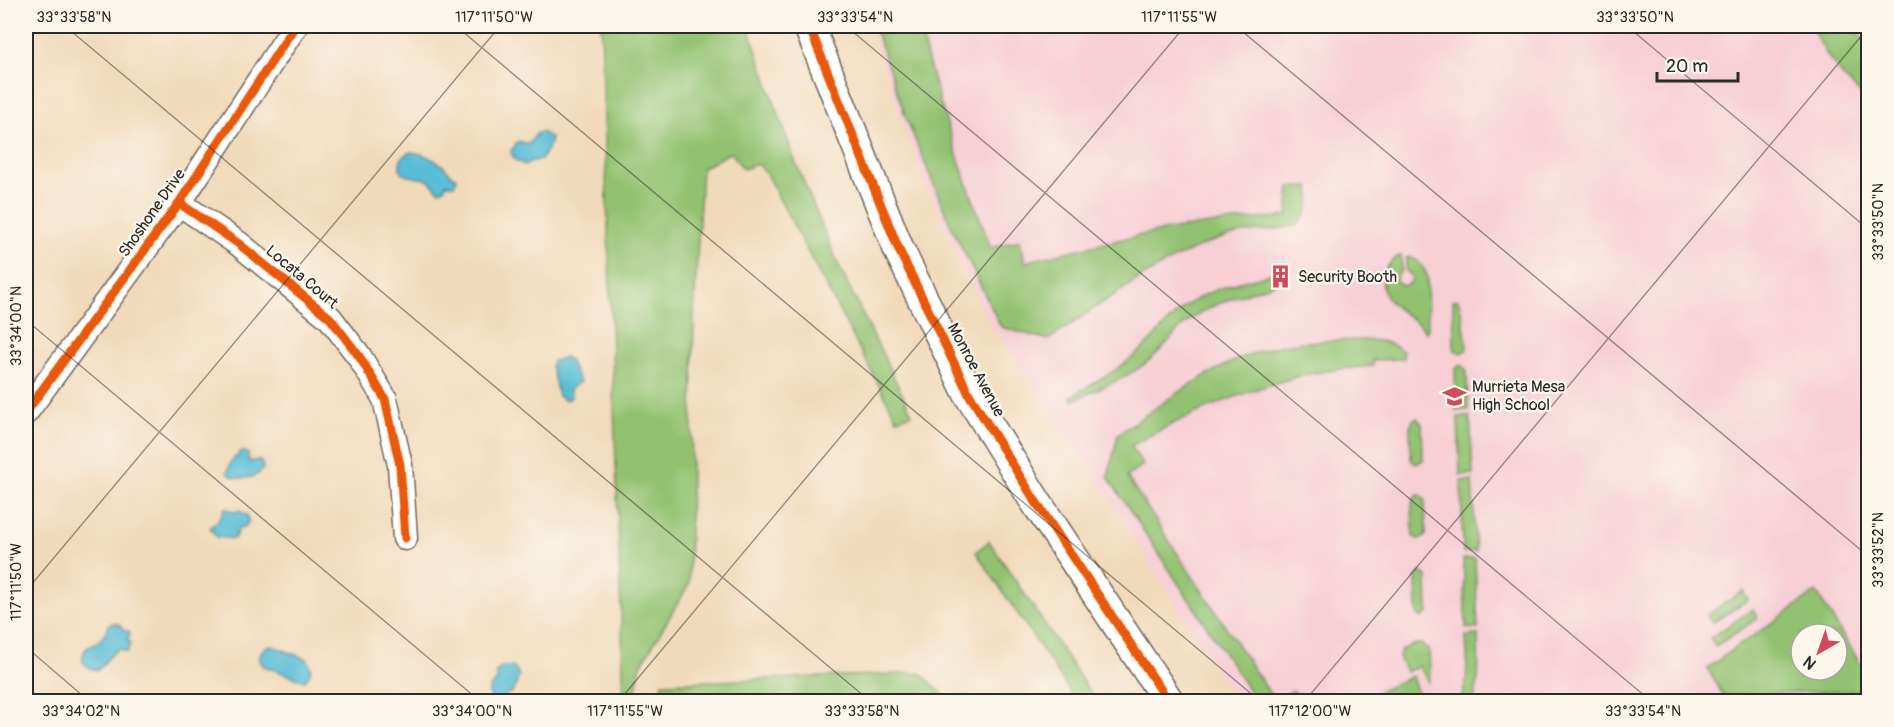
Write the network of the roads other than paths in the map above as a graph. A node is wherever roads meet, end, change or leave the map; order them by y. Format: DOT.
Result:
graph roads {
  1 [pos="296,26"];
  2 [pos="809,26"];
  3 [pos="179,203"];
  4 [pos="26,412"];
  5 [pos="405,538"];
  6 [pos="1169,702"];
  1 -- 3 [label="street, Shoshone Drive"];
  2 -- 6 [label="street, Monroe Avenue"];
  3 -- 4 [label="street, Shoshone Drive"];
  3 -- 5 [label="street, Locata Court"];
}
